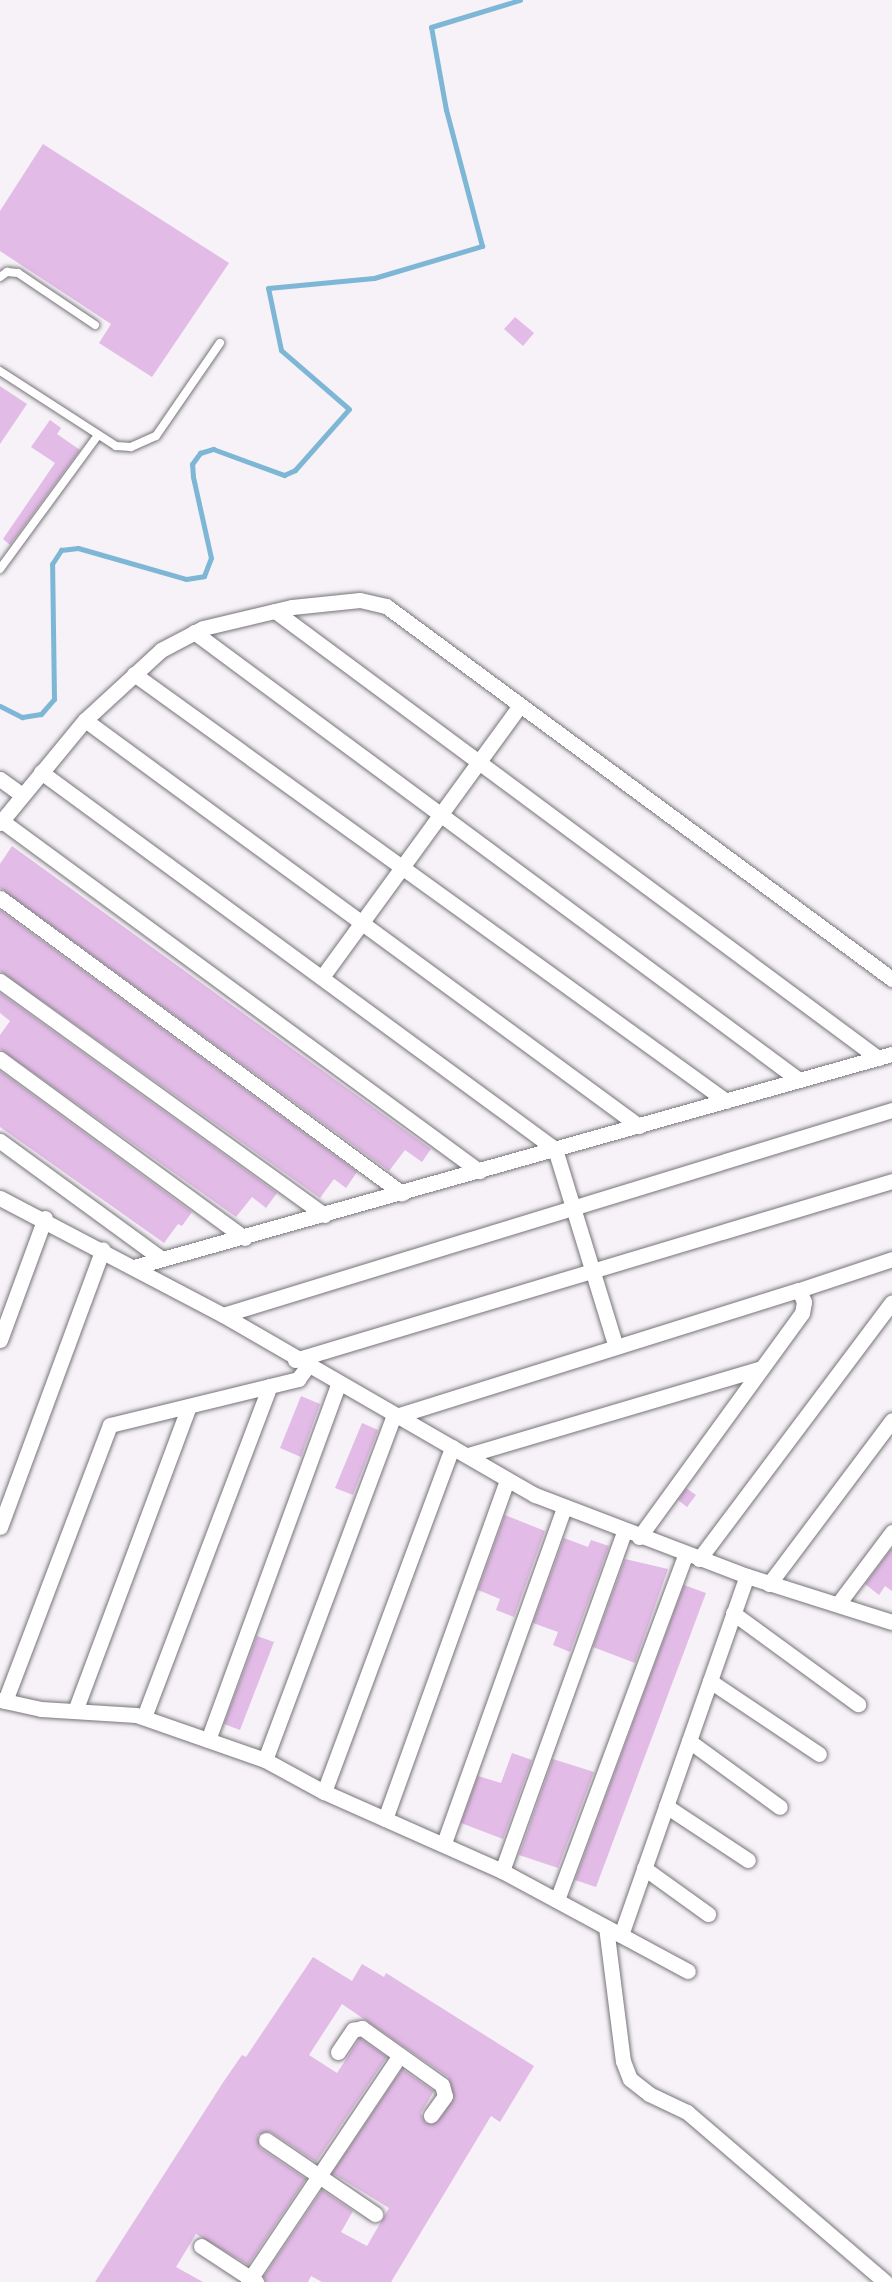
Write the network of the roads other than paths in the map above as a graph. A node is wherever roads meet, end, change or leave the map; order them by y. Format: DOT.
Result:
graph roads {
  1 [pos="0,277"];
  2 [pos="95,325"];
  3 [pos="220,343"];
  4 [pos="0,371"];
  5 [pos="98,435"];
  6 [pos="0,569"];
  7 [pos="275,611"];
  8 [pos="194,632"];
  9 [pos="135,674"];
  10 [pos="520,705"];
  11 [pos="85,720"];
  12 [pos="479,762"];
  13 [pos="41,772"];
  14 [pos="0,779"];
  15 [pos="22,795"];
  16 [pos="441,815"];
  17 [pos="1,822"];
  18 [pos="402,867"];
  19 [pos="0,898"];
  20 [pos="362,923"];
  21 [pos="322,977"];
  22 [pos="892,980"];
  23 [pos="0,981"];
  24 [pos="885,1056"];
  25 [pos="0,1059"];
  26 [pos="799,1080"];
  27 [pos="726,1101"];
  28 [pos="892,1110"];
  29 [pos="639,1125"];
  30 [pos="0,1141"];
  31 [pos="555,1149"];
  32 [pos="479,1171"];
  33 [pos="892,1180"];
  34 [pos="402,1193"];
  35 [pos="0,1198"];
  36 [pos="573,1208"];
  37 [pos="324,1215"];
  38 [pos="45,1218"];
  39 [pos="245,1238"];
  40 [pos="103,1249"];
  41 [pos="162,1258"];
  42 [pos="892,1259"];
  43 [pos="134,1267"];
  44 [pos="593,1271"];
  45 [pos="799,1290"];
  46 [pos="892,1302"];
  47 [pos="223,1315"];
  48 [pos="0,1340"];
  49 [pos="616,1347"];
  50 [pos="301,1363"];
  51 [pos="761,1368"];
  52 [pos="338,1384"];
  53 [pos="270,1386"];
  54 [pos="188,1408"];
  55 [pos="393,1417"];
  56 [pos="892,1420"];
  57 [pos="452,1447"];
  58 [pos="468,1455"];
  59 [pos="507,1481"];
  60 [pos="564,1509"];
  61 [pos="0,1527"];
  62 [pos="624,1532"];
  63 [pos="892,1532"];
  64 [pos="639,1537"];
  65 [pos="692,1556"];
  66 [pos="747,1576"];
  67 [pos="769,1584"];
  68 [pos="838,1604"];
  69 [pos="733,1614"];
  70 [pos="892,1622"];
  71 [pos="710,1681"];
  72 [pos="2,1701"];
  73 [pos="858,1704"];
  74 [pos="75,1711"];
  75 [pos="144,1717"];
  76 [pos="208,1740"];
  77 [pos="689,1741"];
  78 [pos="819,1754"];
  79 [pos="265,1761"];
  80 [pos="324,1792"];
  81 [pos="666,1806"];
  82 [pos="780,1807"];
  83 [pos="385,1819"];
  84 [pos="444,1843"];
  85 [pos="748,1860"];
  86 [pos="644,1868"];
  87 [pos="502,1871"];
  88 [pos="557,1900"];
  89 [pos="708,1914"];
  90 [pos="606,1927"];
  91 [pos="621,1935"];
  92 [pos="688,1971"];
  93 [pos="338,2052"];
  94 [pos="400,2055"];
  95 [pos="431,2115"];
  96 [pos="266,2140"];
  97 [pos="320,2177"];
  98 [pos="375,2214"];
  99 [pos="201,2246"];
  100 [pos="251,2281"];
  101 [pos="885,2282"];
  1 -- 2 [label="lane"];
  3 -- 5 [label="lane"];
  4 -- 5 [label="lane"];
  5 -- 6 [label="lane"];
  7 -- 8 [label="street"];
  7 -- 10 [label="street"];
  7 -- 12 [label="street"];
  8 -- 9 [label="street"];
  8 -- 16 [label="street"];
  9 -- 11 [label="street"];
  9 -- 18 [label="street"];
  10 -- 12 [label="street"];
  10 -- 22 [label="street"];
  11 -- 13 [label="street"];
  11 -- 20 [label="street"];
  12 -- 16 [label="street"];
  12 -- 24 [label="street"];
  13 -- 15 [label="street"];
  13 -- 21 [label="street"];
  14 -- 15 [label="street"];
  15 -- 17 [label="street"];
  16 -- 18 [label="street"];
  16 -- 26 [label="street"];
  17 -- 32 [label="street"];
  18 -- 20 [label="street"];
  18 -- 27 [label="street"];
  19 -- 34 [label="street"];
  20 -- 21 [label="street"];
  20 -- 29 [label="street"];
  21 -- 31 [label="street"];
  23 -- 37 [label="street"];
  24 -- 26 [label="street"];
  25 -- 39 [label="street"];
  26 -- 27 [label="street"];
  27 -- 29 [label="street"];
  28 -- 36 [label="street"];
  29 -- 31 [label="street"];
  30 -- 41 [label="street"];
  31 -- 32 [label="street"];
  31 -- 36 [label="street"];
  32 -- 34 [label="street"];
  33 -- 44 [label="street"];
  34 -- 37 [label="street"];
  35 -- 38 [label="street"];
  36 -- 44 [label="street"];
  36 -- 47 [label="street"];
  37 -- 39 [label="street"];
  38 -- 40 [label="street"];
  38 -- 48 [label="street"];
  39 -- 41 [label="street"];
  40 -- 43 [label="street"];
  40 -- 61 [label="street"];
  41 -- 43 [label="street"];
  42 -- 45 [label="street"];
  43 -- 47 [label="street"];
  44 -- 49 [label="street"];
  44 -- 50 [label="street"];
  45 -- 49 [label="street"];
  45 -- 51 [label="street"];
  46 -- 65 [label="street"];
  47 -- 50 [label="street"];
  49 -- 55 [label="street"];
  50 -- 52 [label="street"];
  50 -- 53 [label="street"];
  51 -- 58 [label="street"];
  51 -- 64 [label="street"];
  52 -- 55 [label="street"];
  52 -- 76 [label="street"];
  53 -- 54 [label="street"];
  53 -- 75 [label="street"];
  54 -- 72 [label="street"];
  54 -- 74 [label="street"];
  55 -- 57 [label="street"];
  55 -- 79 [label="street"];
  56 -- 67 [label="street"];
  57 -- 58 [label="street"];
  57 -- 80 [label="street"];
  58 -- 59 [label="street"];
  59 -- 60 [label="street"];
  59 -- 83 [label="street"];
  60 -- 62 [label="street"];
  60 -- 84 [label="street"];
  62 -- 64 [label="street"];
  62 -- 87 [label="street"];
  63 -- 68 [label="street"];
  64 -- 65 [label="street"];
  65 -- 66 [label="street"];
  65 -- 88 [label="street"];
  66 -- 67 [label="street"];
  66 -- 69 [label="street"];
  67 -- 68 [label="street"];
  68 -- 70 [label="street"];
  69 -- 71 [label="street"];
  69 -- 73 [label="street"];
  71 -- 77 [label="street"];
  71 -- 78 [label="street"];
  72 -- 74 [label="street"];
  74 -- 75 [label="street"];
  75 -- 76 [label="street"];
  76 -- 79 [label="street"];
  77 -- 81 [label="street"];
  77 -- 82 [label="street"];
  79 -- 80 [label="street"];
  80 -- 83 [label="street"];
  81 -- 85 [label="street"];
  81 -- 86 [label="street"];
  83 -- 84 [label="street"];
  84 -- 87 [label="street"];
  86 -- 89 [label="street"];
  86 -- 91 [label="street"];
  87 -- 88 [label="street"];
  88 -- 90 [label="street"];
  90 -- 91 [label="street"];
  90 -- 101 [label="street"];
  91 -- 92 [label="street"];
  93 -- 94 [label="street"];
  94 -- 95 [label="street"];
  94 -- 97 [label="street"];
  96 -- 97 [label="street"];
  97 -- 98 [label="street"];
  97 -- 100 [label="street"];
  99 -- 100 [label="street"];
}
